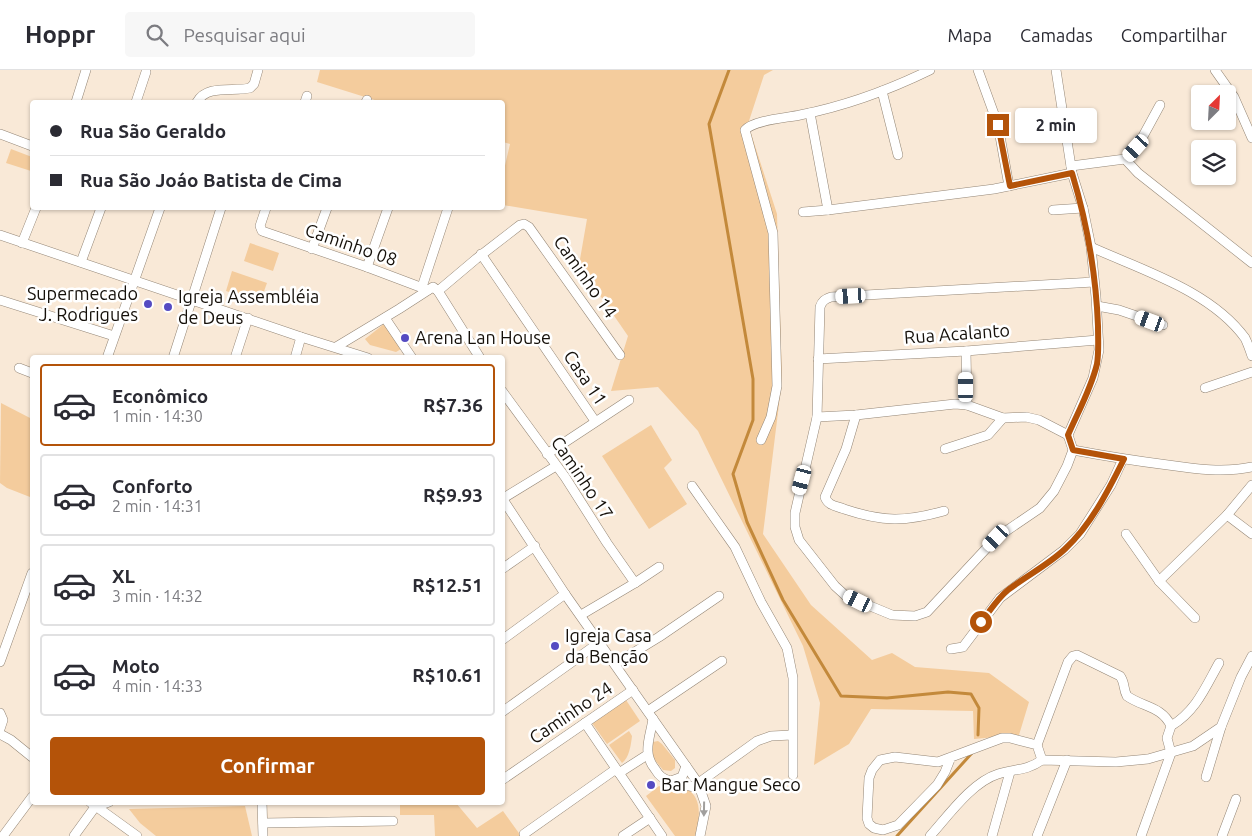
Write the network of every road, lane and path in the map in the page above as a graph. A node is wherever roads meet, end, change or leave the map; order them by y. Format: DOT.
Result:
graph roads {
  1 [pos="86,70"];
  2 [pos="930,70"];
  3 [pos="978,70"];
  4 [pos="1056,70"];
  5 [pos="1215,70"];
  6 [pos="146,72"];
  7 [pos="257,74"];
  8 [pos="882,91"];
  9 [pos="77,100"];
  10 [pos="137,100"];
  11 [pos="199,100"];
  12 [pos="1160,105"];
  13 [pos="810,113"];
  14 [pos="0,134"];
  15 [pos="1252,138"];
  16 [pos="30,145"];
  17 [pos="898,155"];
  18 [pos="1125,160"];
  19 [pos="1072,169"];
  20 [pos="1010,186"];
  21 [pos="1083,208"];
  22 [pos="35,210"];
  23 [pos="100,210"];
  24 [pos="159,210"];
  25 [pos="220,210"];
  26 [pos="265,210"];
  27 [pos="326,210"];
  28 [pos="387,210"];
  29 [pos="448,210"];
  30 [pos="828,210"];
  31 [pos="1053,210"];
  32 [pos="803,212"];
  33 [pos="0,235"];
  34 [pos="22,243"];
  35 [pos="1091,247"];
  36 [pos="312,248"];
  37 [pos="481,254"];
  38 [pos="81,262"];
  39 [pos="1252,263"];
  40 [pos="368,267"];
  41 [pos="135,281"];
  42 [pos="1094,282"];
  43 [pos="430,289"];
  44 [pos="193,299"];
  45 [pos="0,300"];
  46 [pos="1097,306"];
  47 [pos="248,318"];
  48 [pos="385,318"];
  49 [pos="1163,326"];
  50 [pos="114,336"];
  51 [pos="301,337"];
  52 [pos="1098,340"];
  53 [pos="336,347"];
  54 [pos="966,351"];
  55 [pos="108,355"];
  56 [pos="174,355"];
  57 [pos="236,355"];
  58 [pos="296,355"];
  59 [pos="359,355"];
  60 [pos="410,355"];
  61 [pos="478,355"];
  62 [pos="620,355"];
  63 [pos="1252,356"];
  64 [pos="818,359"];
  65 [pos="19,368"];
  66 [pos="30,372"];
  67 [pos="1252,372"];
  68 [pos="1205,388"];
  69 [pos="505,395"];
  70 [pos="629,400"];
  71 [pos="966,405"];
  72 [pos="856,415"];
  73 [pos="817,417"];
  74 [pos="1003,418"];
  75 [pos="595,421"];
  76 [pos="1068,435"];
  77 [pos="761,440"];
  78 [pos="945,449"];
  79 [pos="1073,450"];
  80 [pos="547,454"];
  81 [pos="1124,459"];
  82 [pos="556,466"];
  83 [pos="1252,467"];
  84 [pos="1252,485"];
  85 [pos="692,486"];
  86 [pos="505,498"];
  87 [pos="505,502"];
  88 [pos="944,511"];
  89 [pos="1227,515"];
  90 [pos="1126,534"];
  91 [pos="1252,534"];
  92 [pos="535,546"];
  93 [pos="505,567"];
  94 [pos="658,567"];
  95 [pos="30,579"];
  96 [pos="1160,582"];
  97 [pos="635,583"];
  98 [pos="566,594"];
  99 [pos="719,596"];
  100 [pos="581,615"];
  101 [pos="1194,618"];
  102 [pos="505,638"];
  103 [pos="600,642"];
  104 [pos="951,649"];
  105 [pos="722,661"];
  106 [pos="0,662"];
  107 [pos="1251,662"];
  108 [pos="1219,663"];
  109 [pos="615,664"];
  110 [pos="633,690"];
  111 [pos="505,710"];
  112 [pos="0,713"];
  113 [pos="651,715"];
  114 [pos="585,723"];
  115 [pos="1171,726"];
  116 [pos="1221,727"];
  117 [pos="0,729"];
  118 [pos="0,734"];
  119 [pos="792,735"];
  120 [pos="1037,745"];
  121 [pos="1171,753"];
  122 [pos="30,755"];
  123 [pos="647,755"];
  124 [pos="951,757"];
  125 [pos="1042,760"];
  126 [pos="1068,760"];
  127 [pos="686,766"];
  128 [pos="618,771"];
  129 [pos="1010,772"];
  130 [pos="792,775"];
  131 [pos="1206,777"];
  132 [pos="505,778"];
  133 [pos="671,781"];
  134 [pos="698,783"];
  135 [pos="1236,799"];
  136 [pos="30,800"];
  137 [pos="91,805"];
  138 [pos="93,805"];
  139 [pos="262,805"];
  140 [pos="650,818"];
  141 [pos="393,820"];
  142 [pos="263,823"];
  143 [pos="524,834"];
  144 [pos="3,836"];
  145 [pos="74,836"];
  146 [pos="137,836"];
  147 [pos="263,836"];
  148 [pos="623,836"];
  149 [pos="662,836"];
  150 [pos="700,836"];
  151 [pos="930,836"];
  152 [pos="992,836"];
  153 [pos="1037,836"];
  154 [pos="1141,836"];
  155 [pos="1222,836"];
  1 -- 9 [label="street"];
  2 -- 8 [label="street"];
  3 -- 20 [label="street"];
  4 -- 19 [label="street"];
  5 -- 15 [label="street"];
  6 -- 10 [label="street"];
  7 -- 11 [label="street"];
  8 -- 13 [label="street"];
  8 -- 17 [label="street"];
  12 -- 18 [label="street"];
  13 -- 30 [label="street"];
  13 -- 77 [label="street"];
  14 -- 16 [label="street"];
  18 -- 19 [label="street"];
  18 -- 39 [label="street"];
  19 -- 20 [label="street"];
  19 -- 21 [label="street"];
  20 -- 30 [label="street"];
  21 -- 31 [label="street"];
  21 -- 35 [label="street"];
  22 -- 34 [label="street"];
  23 -- 38 [label="street"];
  24 -- 41 [label="street"];
  25 -- 44 [label="street"];
  26 -- 36 [label="street, Caminho 08"];
  27 -- 36 [label="street"];
  28 -- 40 [label="street"];
  29 -- 43 [label="street"];
  30 -- 32 [label="street"];
  33 -- 34 [label="street"];
  34 -- 38 [label="street"];
  35 -- 42 [label="street"];
  35 -- 63 [label="street"];
  36 -- 40 [label="street, Caminho 08"];
  37 -- 43 [label="street"];
  37 -- 62 [label="street, Caminho 14"];
  37 -- 75 [label="street, Casa 11"];
  38 -- 41 [label="street"];
  40 -- 43 [label="street, Caminho 08"];
  41 -- 44 [label="street"];
  41 -- 50 [label="street"];
  42 -- 46 [label="street"];
  42 -- 64 [label="street"];
  43 -- 48 [label="street"];
  43 -- 61 [label="street"];
  44 -- 47 [label="street"];
  44 -- 56 [label="street"];
  45 -- 50 [label="street"];
  46 -- 49 [label="street"];
  46 -- 52 [label="street"];
  47 -- 51 [label="street"];
  47 -- 57 [label="street"];
  48 -- 53 [label="street"];
  48 -- 60 [label="street"];
  50 -- 55 [label="street"];
  51 -- 53 [label="street"];
  51 -- 58 [label="street"];
  52 -- 54 [label="street, Rua Acalanto"];
  52 -- 76 [label="street"];
  53 -- 59 [label="street"];
  54 -- 64 [label="street, Rua Acalanto"];
  54 -- 71 [label="street"];
  64 -- 73 [label="street"];
  65 -- 66 [label="street"];
  67 -- 68 [label="street"];
  69 -- 80 [label="street, Caminho 17"];
  70 -- 75 [label="street"];
  71 -- 72 [label="street"];
  71 -- 74 [label="street"];
  72 -- 73 [label="street"];
  72 -- 88 [label="street"];
  73 -- 79 [label="street"];
  74 -- 76 [label="street"];
  74 -- 78 [label="street"];
  75 -- 80 [label="street"];
  76 -- 79 [label="street"];
  79 -- 81 [label="street"];
  80 -- 82 [label="street, Caminho 17"];
  81 -- 83 [label="street"];
  81 -- 104 [label="street"];
  82 -- 86 [label="street"];
  82 -- 97 [label="street, Caminho 17"];
  84 -- 89 [label="street"];
  85 -- 119 [label="street"];
  87 -- 92 [label="street"];
  89 -- 91 [label="street"];
  89 -- 96 [label="street"];
  90 -- 96 [label="street"];
  92 -- 93 [label="street"];
  92 -- 98 [label="street"];
  94 -- 97 [label="street"];
  95 -- 106 [label="street"];
  96 -- 101 [label="street"];
  97 -- 100 [label="street"];
  98 -- 100 [label="street"];
  98 -- 102 [label="street"];
  99 -- 109 [label="street"];
  100 -- 103 [label="street"];
  103 -- 109 [label="street"];
  103 -- 111 [label="street"];
  105 -- 113 [label="street"];
  107 -- 116 [label="street"];
  108 -- 115 [label="street"];
  109 -- 110 [label="street"];
  110 -- 113 [label="street"];
  110 -- 114 [label="street, Caminho 24"];
  112 -- 117 [label="street"];
  113 -- 123 [label="street"];
  113 -- 127 [label="street"];
  114 -- 128 [label="street"];
  114 -- 132 [label="street, Caminho 24"];
  115 -- 120 [label="street"];
  115 -- 121 [label="street"];
  116 -- 121 [label="street"];
  116 -- 131 [label="street"];
  118 -- 122 [label="street"];
  119 -- 130 [label="street"];
  119 -- 134 [label="street"];
  120 -- 124 [label="street"];
  120 -- 125 [label="street"];
  121 -- 126 [label="street"];
  121 -- 154 [label="street"];
  123 -- 128 [label="street"];
  123 -- 133 [label="street"];
  124 -- 124 [label="street"];
  125 -- 126 [label="street"];
  125 -- 129 [label="street"];
  126 -- 153 [label="street"];
  127 -- 133 [label="street"];
  127 -- 134 [label="street"];
  128 -- 140 [label="street"];
  128 -- 143 [label="street"];
  129 -- 151 [label="street"];
  129 -- 152 [label="street"];
  133 -- 134 [label="street"];
  134 -- 150 [label="street, one-way"];
  135 -- 155 [label="street"];
  136 -- 144 [label="street"];
  137 -- 145 [label="street"];
  138 -- 146 [label="street"];
  139 -- 142 [label="street"];
  140 -- 148 [label="street"];
  140 -- 149 [label="street"];
  141 -- 142 [label="street"];
  142 -- 147 [label="street"];
}
